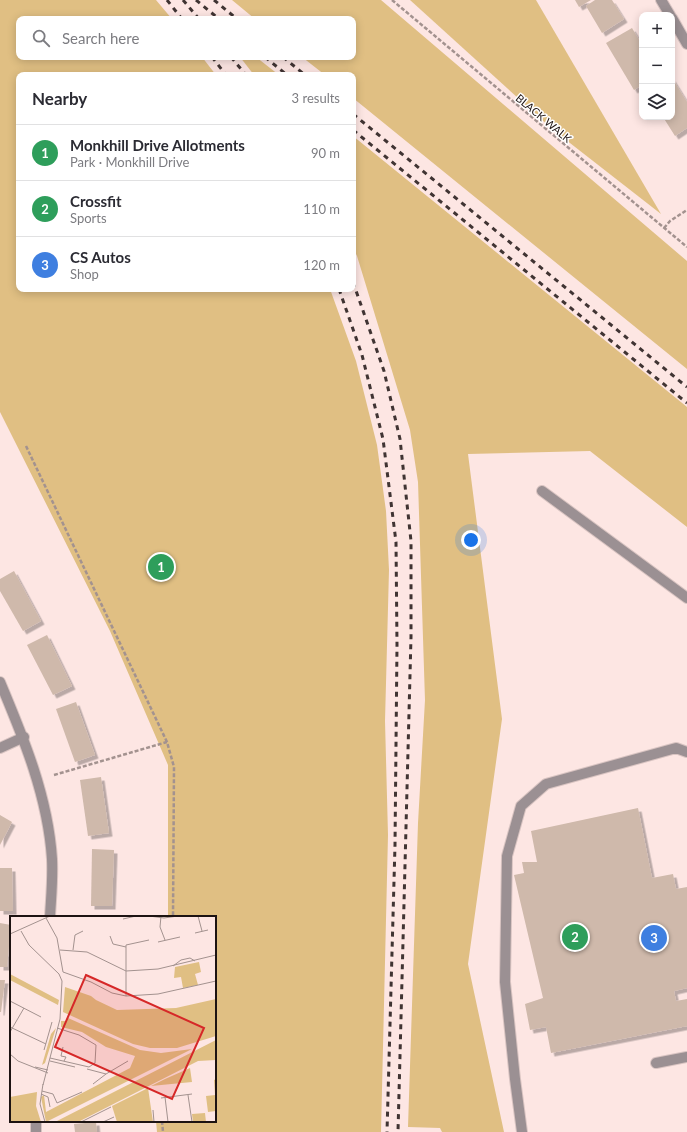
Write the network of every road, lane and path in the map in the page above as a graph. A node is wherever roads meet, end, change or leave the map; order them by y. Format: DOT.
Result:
graph roads {
  1 [pos="392,0"];
  2 [pos="661,0"];
  3 [pos="668,12"];
  4 [pos="675,23"];
  5 [pos="687,44"];
  6 [pos="687,210"];
  7 [pos="664,228"];
  8 [pos="687,247"];
  9 [pos="26,446"];
  10 [pos="542,491"];
  11 [pos="687,598"];
  12 [pos="0,682"];
  13 [pos="24,737"];
  14 [pos="167,742"];
  15 [pos="0,748"];
  16 [pos="687,752"];
  17 [pos="38,781"];
  18 [pos="50,916"];
  19 [pos="173,916"];
  20 [pos="687,1057"];
  21 [pos="656,1063"];
  22 [pos="162,1122"];
  23 [pos="163,1132"];
  24 [pos="522,1132"];
  1 -- 7 [label="path, BLACK WALK"];
  2 -- 3 [label="street"];
  4 -- 5 [label="street"];
  6 -- 7 [label="path"];
  7 -- 8 [label="path, BLACK WALK"];
  9 -- 14 [label="path"];
  10 -- 11 [label="street"];
  12 -- 13 [label="street"];
  13 -- 15 [label="street"];
  13 -- 17 [label="street"];
  14 -- 17 [label="path"];
  14 -- 19 [label="path"];
  16 -- 24 [label="street"];
  17 -- 18 [label="street"];
  20 -- 21 [label="street"];
  22 -- 23 [label="path"];
}
